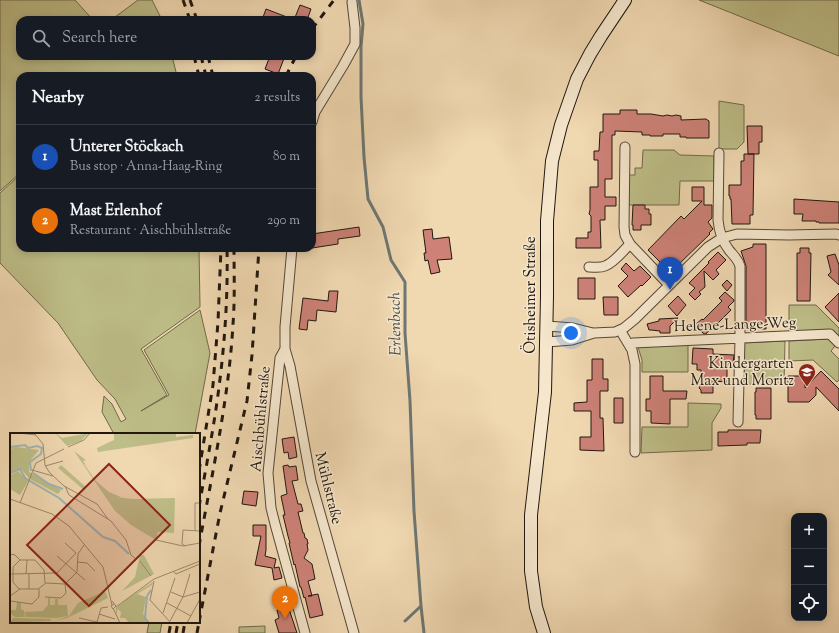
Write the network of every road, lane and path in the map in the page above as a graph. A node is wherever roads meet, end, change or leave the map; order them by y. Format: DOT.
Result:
graph roads {
  1 [pos="625,0"];
  2 [pos="352,2"];
  3 [pos="316,110"];
  4 [pos="625,147"];
  5 [pos="720,153"];
  6 [pos="839,235"];
  7 [pos="722,238"];
  8 [pos="630,244"];
  9 [pos="292,252"];
  10 [pos="589,267"];
  11 [pos="669,285"];
  12 [pos="547,326"];
  13 [pos="620,330"];
  14 [pos="594,334"];
  15 [pos="740,338"];
  16 [pos="547,342"];
  17 [pos="839,343"];
  18 [pos="629,344"];
  19 [pos="285,349"];
  20 [pos="738,422"];
  21 [pos="635,452"];
  22 [pos="305,633"];
  23 [pos="354,633"];
  24 [pos="544,633"];
  1 -- 12 [label="main road, Ötisheimer Straße"];
  2 -- 3 [label="street"];
  4 -- 8 [label="street"];
  5 -- 7 [label="street"];
  6 -- 7 [label="street"];
  7 -- 11 [label="street"];
  7 -- 15 [label="street"];
  8 -- 10 [label="street"];
  8 -- 11 [label="street"];
  9 -- 19 [label="street"];
  11 -- 13 [label="street"];
  12 -- 14 [label="street"];
  12 -- 16 [label="main road, Ötisheimer Straße"];
  13 -- 14 [label="street"];
  13 -- 18 [label="street"];
  14 -- 16 [label="street"];
  15 -- 17 [label="street, Helene-Lange-Weg"];
  15 -- 18 [label="street, Helene-Lange-Weg"];
  15 -- 20 [label="street"];
  16 -- 24 [label="main road, Ötisheimer Straße"];
  18 -- 21 [label="street"];
  19 -- 22 [label="street, Aischbühlstraße"];
  19 -- 23 [label="street, Mühlstraße"];
}
